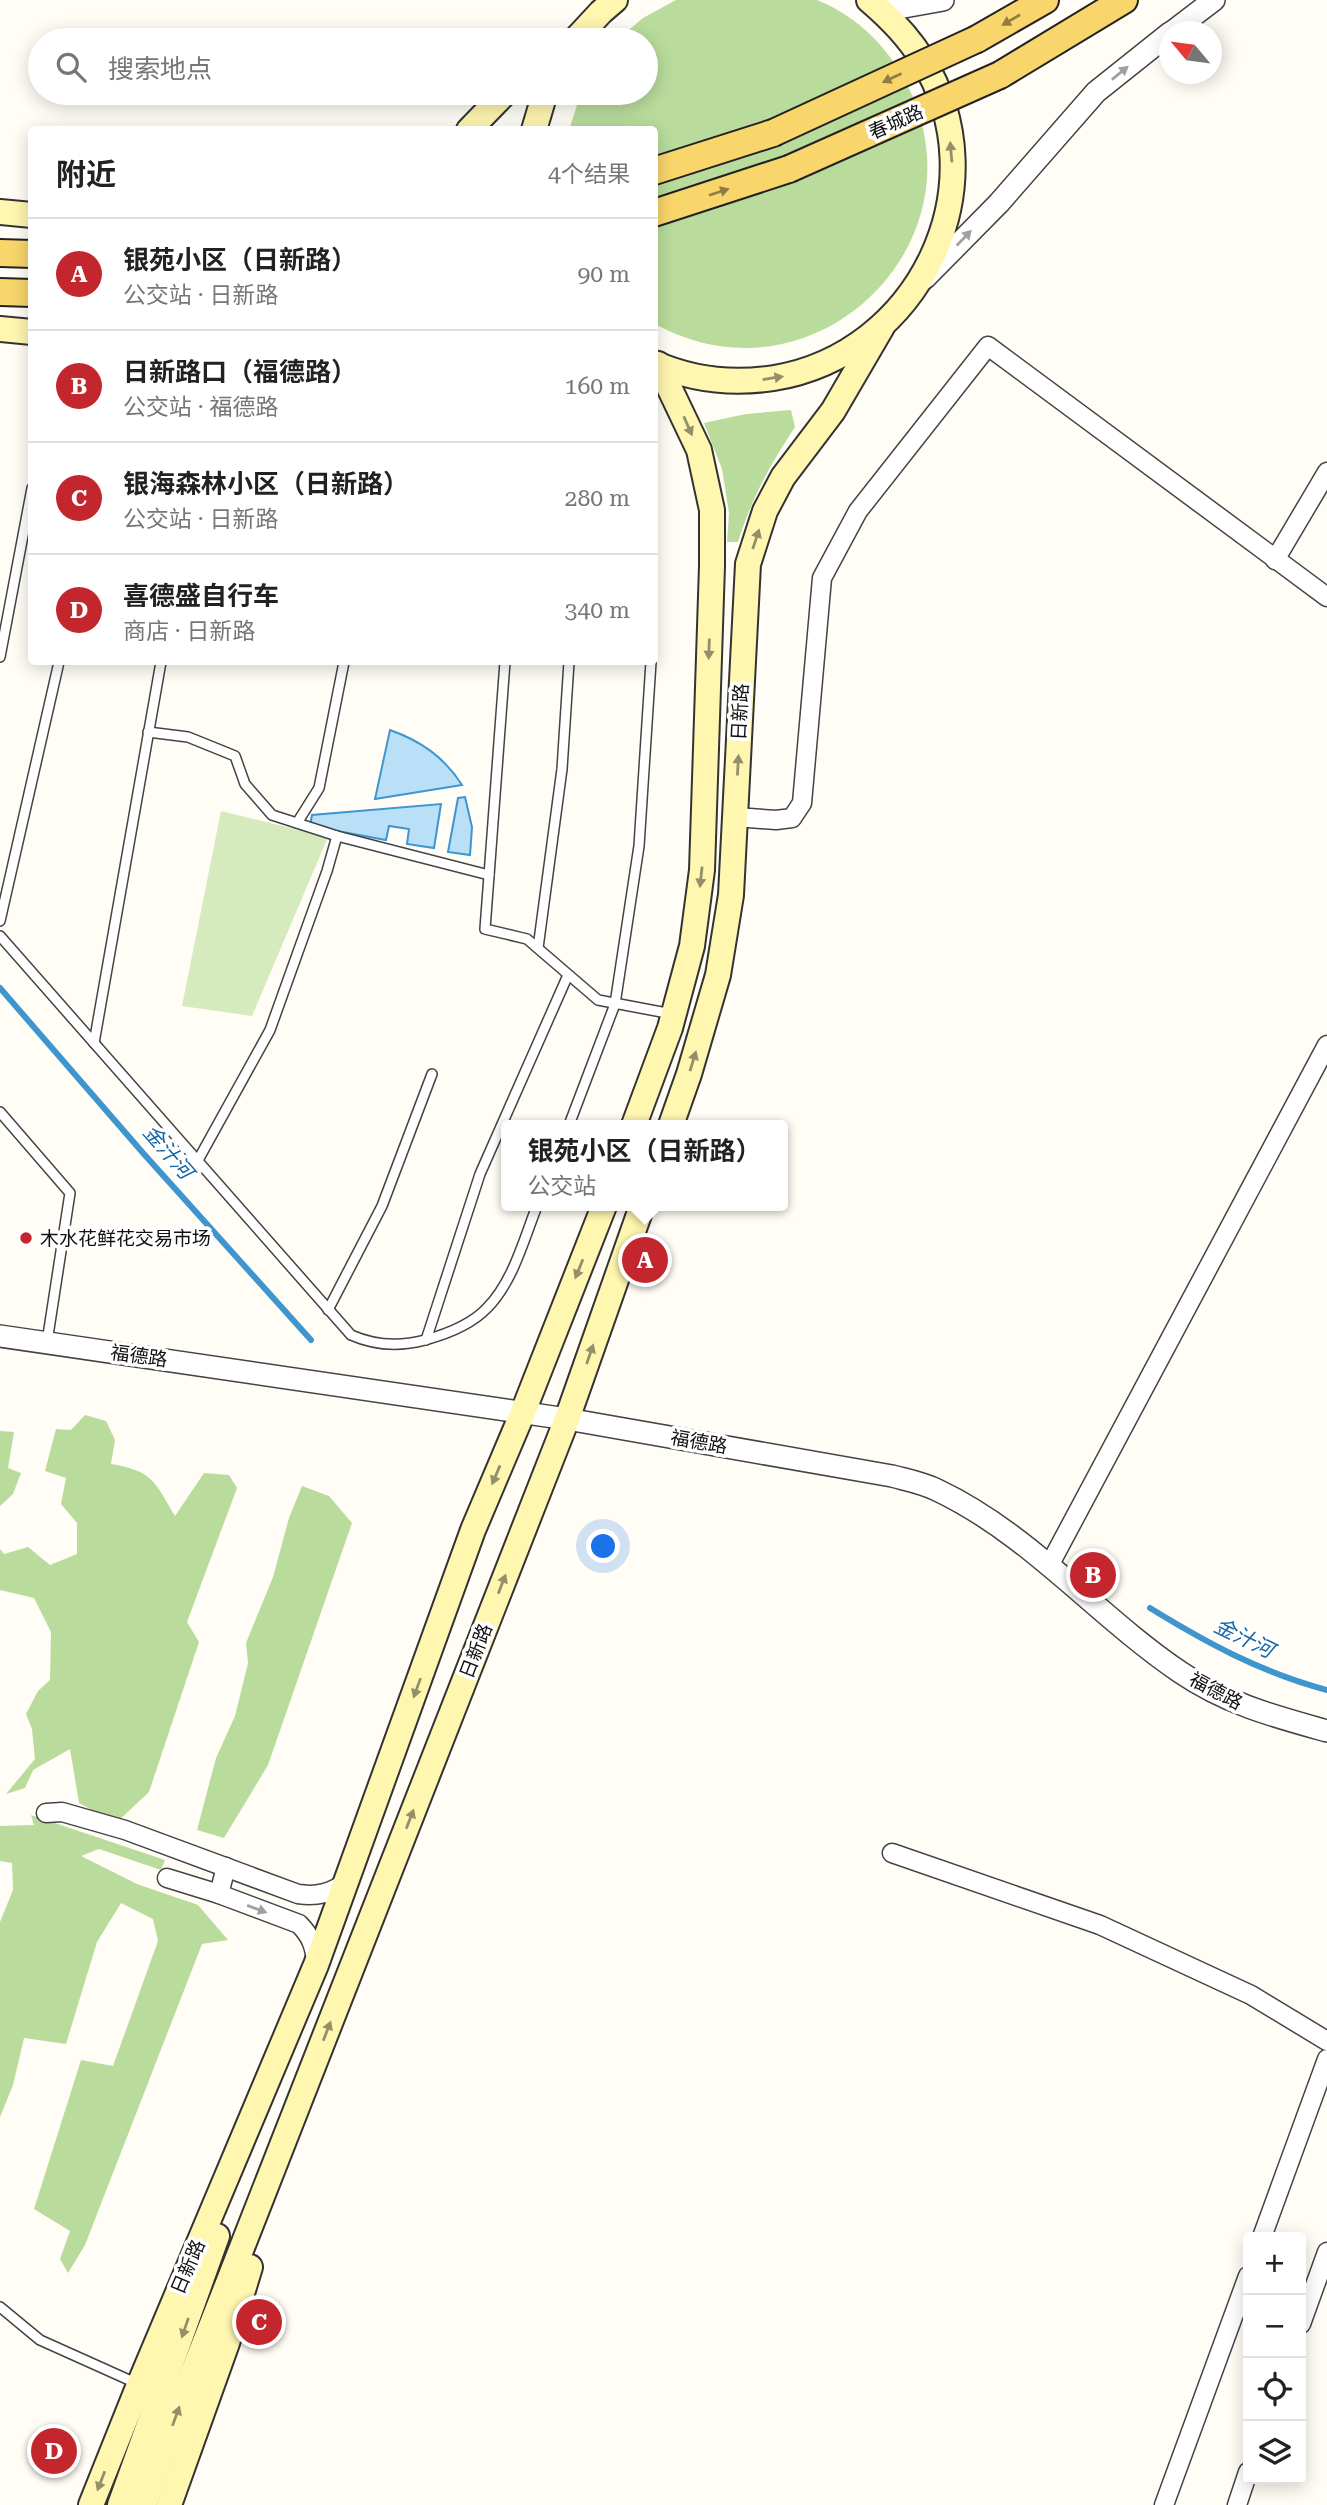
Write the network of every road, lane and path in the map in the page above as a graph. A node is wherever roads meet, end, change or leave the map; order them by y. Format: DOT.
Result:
graph roads {
  1 [pos="615,0"];
  2 [pos="869,0"];
  3 [pos="943,0"];
  4 [pos="1045,0"];
  5 [pos="1124,0"];
  6 [pos="1214,0"];
  7 [pos="1186,21"];
  8 [pos="585,28"];
  9 [pos="1159,42"];
  10 [pos="493,105"];
  11 [pos="541,105"];
  12 [pos="473,126"];
  13 [pos="535,126"];
  14 [pos="658,170"];
  15 [pos="0,212"];
  16 [pos="658,212"];
  17 [pos="28,215"];
  18 [pos="0,253"];
  19 [pos="28,254"];
  20 [pos="916,287"];
  21 [pos="0,292"];
  22 [pos="28,293"];
  23 [pos="881,327"];
  24 [pos="0,329"];
  25 [pos="28,332"];
  26 [pos="658,364"];
  27 [pos="658,367"];
  28 [pos="1327,472"];
  29 [pos="28,509"];
  30 [pos="1275,560"];
  31 [pos="1327,597"];
  32 [pos="0,657"];
  33 [pos="58,665"];
  34 [pos="160,665"];
  35 [pos="343,665"];
  36 [pos="505,665"];
  37 [pos="569,665"];
  38 [pos="651,665"];
  39 [pos="149,732"];
  40 [pos="735,817"];
  41 [pos="297,823"];
  42 [pos="337,836"];
  43 [pos="489,875"];
  44 [pos="0,921"];
  45 [pos="0,936"];
  46 [pos="538,948"];
  47 [pos="568,975"];
  48 [pos="615,1004"];
  49 [pos="673,1015"];
  50 [pos="94,1043"];
  51 [pos="1327,1045"];
  52 [pos="432,1074"];
  53 [pos="0,1112"];
  54 [pos="504,1120"];
  55 [pos="571,1120"];
  56 [pos="636,1120"];
  57 [pos="673,1120"];
  58 [pos="501,1127"];
  59 [pos="197,1162"];
  60 [pos="535,1211"];
  61 [pos="602,1211"];
  62 [pos="640,1211"];
  63 [pos="328,1310"];
  64 [pos="0,1336"];
  65 [pos="426,1340"];
  66 [pos="47,1343"];
  67 [pos="523,1412"];
  68 [pos="567,1419"];
  69 [pos="1050,1564"];
  70 [pos="1327,1731"];
  71 [pos="46,1813"];
  72 [pos="892,1853"];
  73 [pos="226,1867"];
  74 [pos="167,1878"];
  75 [pos="347,1881"];
  76 [pos="219,1894"];
  77 [pos="316,1965"];
  78 [pos="289,2032"];
  79 [pos="1327,2041"];
  80 [pos="1327,2059"];
  81 [pos="302,2094"];
  82 [pos="1264,2232"];
  83 [pos="1327,2252"];
  84 [pos="1243,2290"];
  85 [pos="0,2307"];
  86 [pos="1306,2310"];
  87 [pos="139,2385"];
  88 [pos="143,2475"];
  89 [pos="1244,2484"];
  90 [pos="91,2505"];
  91 [pos="120,2505"];
  92 [pos="144,2505"];
  93 [pos="169,2505"];
  94 [pos="1164,2505"];
  95 [pos="1237,2505"];
  1 -- 8 [label="main road"];
  2 -- 3 [label="street"];
  20 -- 2 [label="main road, one-way"];
  4 -- 14 [label="main road, one-way, bridge"];
  16 -- 5 [label="main road, 春城路, one-way, bridge"];
  6 -- 7 [label="street"];
  20 -- 9 [label="street, one-way"];
  10 -- 12 [label="main road"];
  11 -- 13 [label="main road"];
  15 -- 17 [label="main road"];
  18 -- 19 [label="main road"];
  20 -- 23 [label="main road"];
  21 -- 22 [label="main road"];
  26 -- 23 [label="main road, one-way"];
  40 -- 23 [label="main road, 日新路, one-way"];
  24 -- 25 [label="main road"];
  27 -- 49 [label="main road, 日新路, one-way"];
  28 -- 30 [label="street"];
  29 -- 32 [label="lane"];
  30 -- 31 [label="street"];
  30 -- 40 [label="street"];
  33 -- 44 [label="lane"];
  34 -- 39 [label="lane"];
  35 -- 41 [label="lane"];
  36 -- 43 [label="lane"];
  37 -- 46 [label="lane"];
  38 -- 48 [label="lane"];
  39 -- 41 [label="lane"];
  39 -- 50 [label="lane"];
  57 -- 40 [label="main road, 日新路, one-way"];
  41 -- 42 [label="lane"];
  42 -- 43 [label="lane"];
  42 -- 59 [label="lane"];
  43 -- 46 [label="lane"];
  45 -- 50 [label="lane"];
  46 -- 47 [label="lane"];
  47 -- 48 [label="lane"];
  47 -- 54 [label="lane"];
  48 -- 49 [label="lane"];
  48 -- 55 [label="lane"];
  49 -- 56 [label="main road, 日新路"];
  50 -- 59 [label="lane"];
  51 -- 69 [label="street"];
  52 -- 63 [label="lane"];
  53 -- 66 [label="lane"];
  58 -- 65 [label="lane"];
  59 -- 63 [label="lane"];
  60 -- 65 [label="lane"];
  61 -- 67 [label="main road, 日新路, one-way"];
  68 -- 62 [label="main road, 日新路, one-way"];
  63 -- 65 [label="lane"];
  64 -- 66 [label="street, 福德路"];
  66 -- 67 [label="street, 福德路"];
  67 -- 68 [label="street, 福德路"];
  67 -- 75 [label="main road, 日新路, one-way"];
  68 -- 69 [label="street, 福德路"];
  81 -- 68 [label="main road, 日新路, one-way"];
  69 -- 70 [label="street, 福德路"];
  71 -- 73 [label="street"];
  72 -- 79 [label="street"];
  73 -- 75 [label="street"];
  73 -- 76 [label="street"];
  74 -- 76 [label="street"];
  75 -- 77 [label="main road, 日新路"];
  76 -- 77 [label="street, one-way"];
  77 -- 78 [label="main road, 日新路"];
  78 -- 87 [label="main road, 日新路"];
  78 -- 88 [label="main road, 日新路, one-way"];
  80 -- 82 [label="street"];
  88 -- 81 [label="main road, 日新路, one-way"];
  81 -- 93 [label="main road, 日新路"];
  83 -- 86 [label="street"];
  84 -- 94 [label="street"];
  85 -- 87 [label="lane"];
  87 -- 90 [label="main road, 日新路, one-way"];
  88 -- 91 [label="main road, 日新路"];
  88 -- 92 [label="main road, 日新路"];
  89 -- 95 [label="street"];
}
